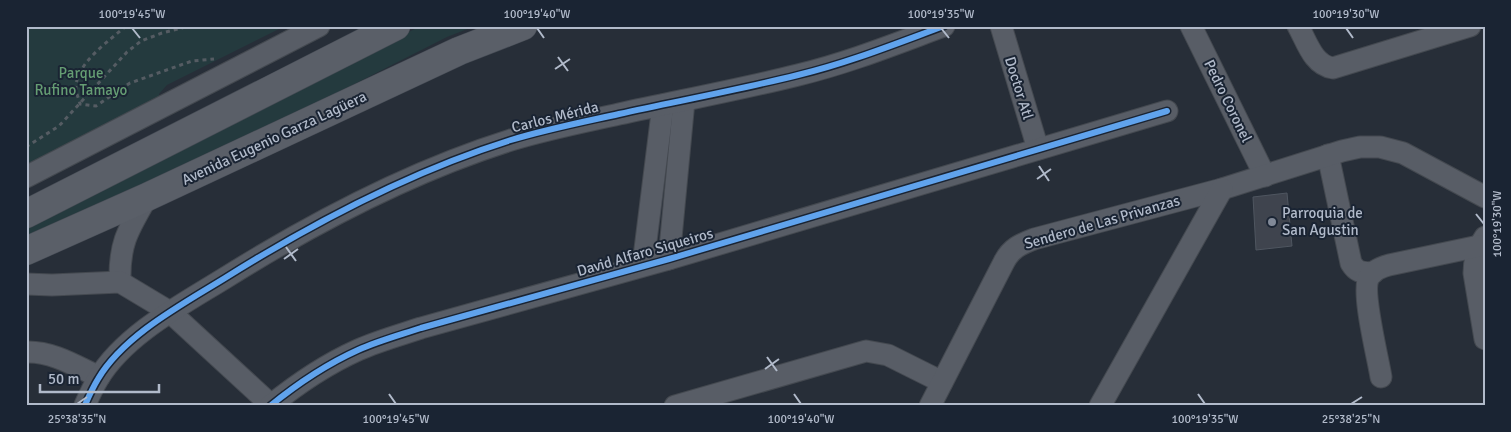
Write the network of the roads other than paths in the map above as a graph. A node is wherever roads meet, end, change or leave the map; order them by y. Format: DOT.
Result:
graph roads {
  1 [pos="318,26"];
  2 [pos="396,26"];
  3 [pos="523,26"];
  4 [pos="944,26"];
  5 [pos="1000,26"];
  6 [pos="1191,26"];
  7 [pos="1298,26"];
  8 [pos="1470,26"];
  9 [pos="684,101"];
  10 [pos="663,105"];
  11 [pos="1167,111"];
  12 [pos="1038,149"];
  13 [pos="1328,155"];
  14 [pos="1265,176"];
  15 [pos="26,177"];
  16 [pos="1222,189"];
  17 [pos="147,197"];
  18 [pos="1485,197"];
  19 [pos="26,214"];
  20 [pos="1482,241"];
  21 [pos="26,251"];
  22 [pos="668,259"];
  23 [pos="644,265"];
  24 [pos="1373,273"];
  25 [pos="120,282"];
  26 [pos="26,284"];
  27 [pos="170,312"];
  28 [pos="1485,339"];
  29 [pos="26,352"];
  30 [pos="99,377"];
  31 [pos="1381,377"];
  32 [pos="942,382"];
  33 [pos="85,405"];
  34 [pos="271,406"];
  35 [pos="675,406"];
  36 [pos="930,406"];
  37 [pos="1100,406"];
  1 -- 15 [label="street"];
  2 -- 19 [label="main road"];
  3 -- 17 [label="main road, Avenida Eugenio Garza Lagüera"];
  4 -- 9 [label="street, Carlos Mérida"];
  5 -- 12 [label="street, Doctor Atl"];
  6 -- 14 [label="street, Pedro Coronel"];
  7 -- 8 [label="street"];
  9 -- 10 [label="street, Carlos Mérida"];
  9 -- 22 [label="street"];
  10 -- 23 [label="street"];
  10 -- 27 [label="street, Carlos Mérida"];
  11 -- 12 [label="street, David Alfaro Siqueiros"];
  12 -- 22 [label="street, David Alfaro Siqueiros"];
  13 -- 14 [label="street, Sendero de Las Privanzas"];
  13 -- 18 [label="street, Sendero de Las Privanzas"];
  13 -- 24 [label="street"];
  14 -- 16 [label="street, Sendero de Las Privanzas"];
  16 -- 32 [label="street, Sendero de Las Privanzas"];
  16 -- 37 [label="street"];
  17 -- 21 [label="main road, Avenida Eugenio Garza Lagüera"];
  17 -- 25 [label="street"];
  20 -- 24 [label="street"];
  20 -- 28 [label="street"];
  22 -- 23 [label="street, David Alfaro Siqueiros"];
  23 -- 34 [label="street, David Alfaro Siqueiros"];
  24 -- 31 [label="street"];
  25 -- 26 [label="street"];
  25 -- 27 [label="street"];
  27 -- 30 [label="street, Carlos Mérida"];
  27 -- 34 [label="street"];
  29 -- 30 [label="street"];
  30 -- 33 [label="street, Carlos Mérida"];
  32 -- 35 [label="street"];
  32 -- 36 [label="street, Sendero de Las Privanzas"];
}
